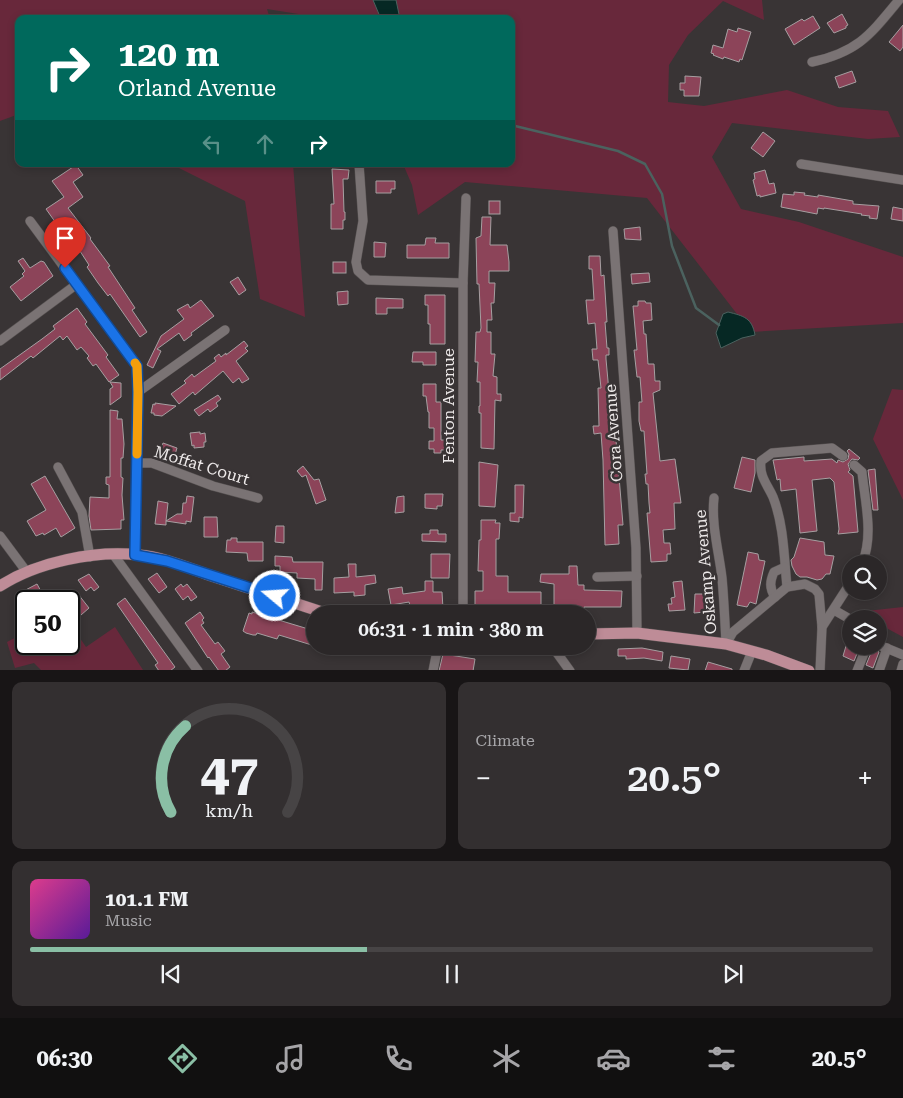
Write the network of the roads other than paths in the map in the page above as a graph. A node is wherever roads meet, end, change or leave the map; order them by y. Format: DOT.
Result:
graph roads {
  1 [pos="898,0"];
  2 [pos="812,62"];
  3 [pos="801,164"];
  4 [pos="359,167"];
  5 [pos="903,180"];
  6 [pos="466,198"];
  7 [pos="30,220"];
  8 [pos="613,230"];
  9 [pos="463,283"];
  10 [pos="77,284"];
  11 [pos="225,330"];
  12 [pos="0,341"];
  13 [pos="138,392"];
  14 [pos="843,456"];
  15 [pos="137,463"];
  16 [pos="854,465"];
  17 [pos="58,467"];
  18 [pos="258,498"];
  19 [pos="714,498"];
  20 [pos="0,536"];
  21 [pos="113,554"];
  22 [pos="135,555"];
  23 [pos="865,555"];
  24 [pos="90,557"];
  25 [pos="785,567"];
  26 [pos="26,571"];
  27 [pos="637,576"];
  28 [pos="598,578"];
  29 [pos="0,586"];
  30 [pos="787,587"];
  31 [pos="842,597"];
  32 [pos="774,598"];
  33 [pos="462,605"];
  34 [pos="306,607"];
  35 [pos="834,610"];
  36 [pos="842,615"];
  37 [pos="822,627"];
  38 [pos="637,633"];
  39 [pos="596,634"];
  40 [pos="726,644"];
  41 [pos="887,648"];
  42 [pos="752,651"];
  43 [pos="436,655"];
  44 [pos="559,655"];
  45 [pos="863,655"];
  46 [pos="882,655"];
  47 [pos="903,655"];
  48 [pos="903,664"];
  49 [pos="198,670"];
  50 [pos="433,670"];
  51 [pos="570,670"];
  52 [pos="744,670"];
  53 [pos="809,670"];
  54 [pos="820,670"];
  55 [pos="857,670"];
  56 [pos="879,670"];
  57 [pos="901,670"];
  1 -- 2 [label="street"];
  3 -- 5 [label="street"];
  4 -- 9 [label="street"];
  6 -- 9 [label="street, Fenton Avenue"];
  7 -- 10 [label="street"];
  8 -- 27 [label="street, Cora Avenue"];
  9 -- 33 [label="street, Fenton Avenue"];
  10 -- 12 [label="street"];
  10 -- 13 [label="street"];
  11 -- 13 [label="street"];
  13 -- 15 [label="street"];
  14 -- 25 [label="street"];
  15 -- 18 [label="street, Moffat Court"];
  15 -- 22 [label="street"];
  16 -- 23 [label="street"];
  17 -- 24 [label="street"];
  19 -- 40 [label="street, Oskamp Avenue"];
  20 -- 26 [label="street"];
  21 -- 22 [label="main road"];
  21 -- 24 [label="main road"];
  21 -- 49 [label="street"];
  22 -- 34 [label="main road"];
  24 -- 26 [label="main road"];
  25 -- 30 [label="street"];
  25 -- 32 [label="street"];
  26 -- 29 [label="main road"];
  27 -- 28 [label="street"];
  27 -- 38 [label="street, Cora Avenue"];
  30 -- 32 [label="street"];
  30 -- 37 [label="street"];
  31 -- 35 [label="street"];
  32 -- 40 [label="street"];
  35 -- 36 [label="street"];
  35 -- 37 [label="street"];
  37 -- 54 [label="street"];
  38 -- 39 [label="main road"];
  38 -- 40 [label="main road"];
  40 -- 42 [label="main road"];
  41 -- 47 [label="street"];
  42 -- 52 [label="street"];
  42 -- 53 [label="main road"];
  43 -- 50 [label="street"];
  44 -- 51 [label="street"];
  45 -- 55 [label="street"];
  46 -- 56 [label="street"];
  48 -- 57 [label="street"];
}
